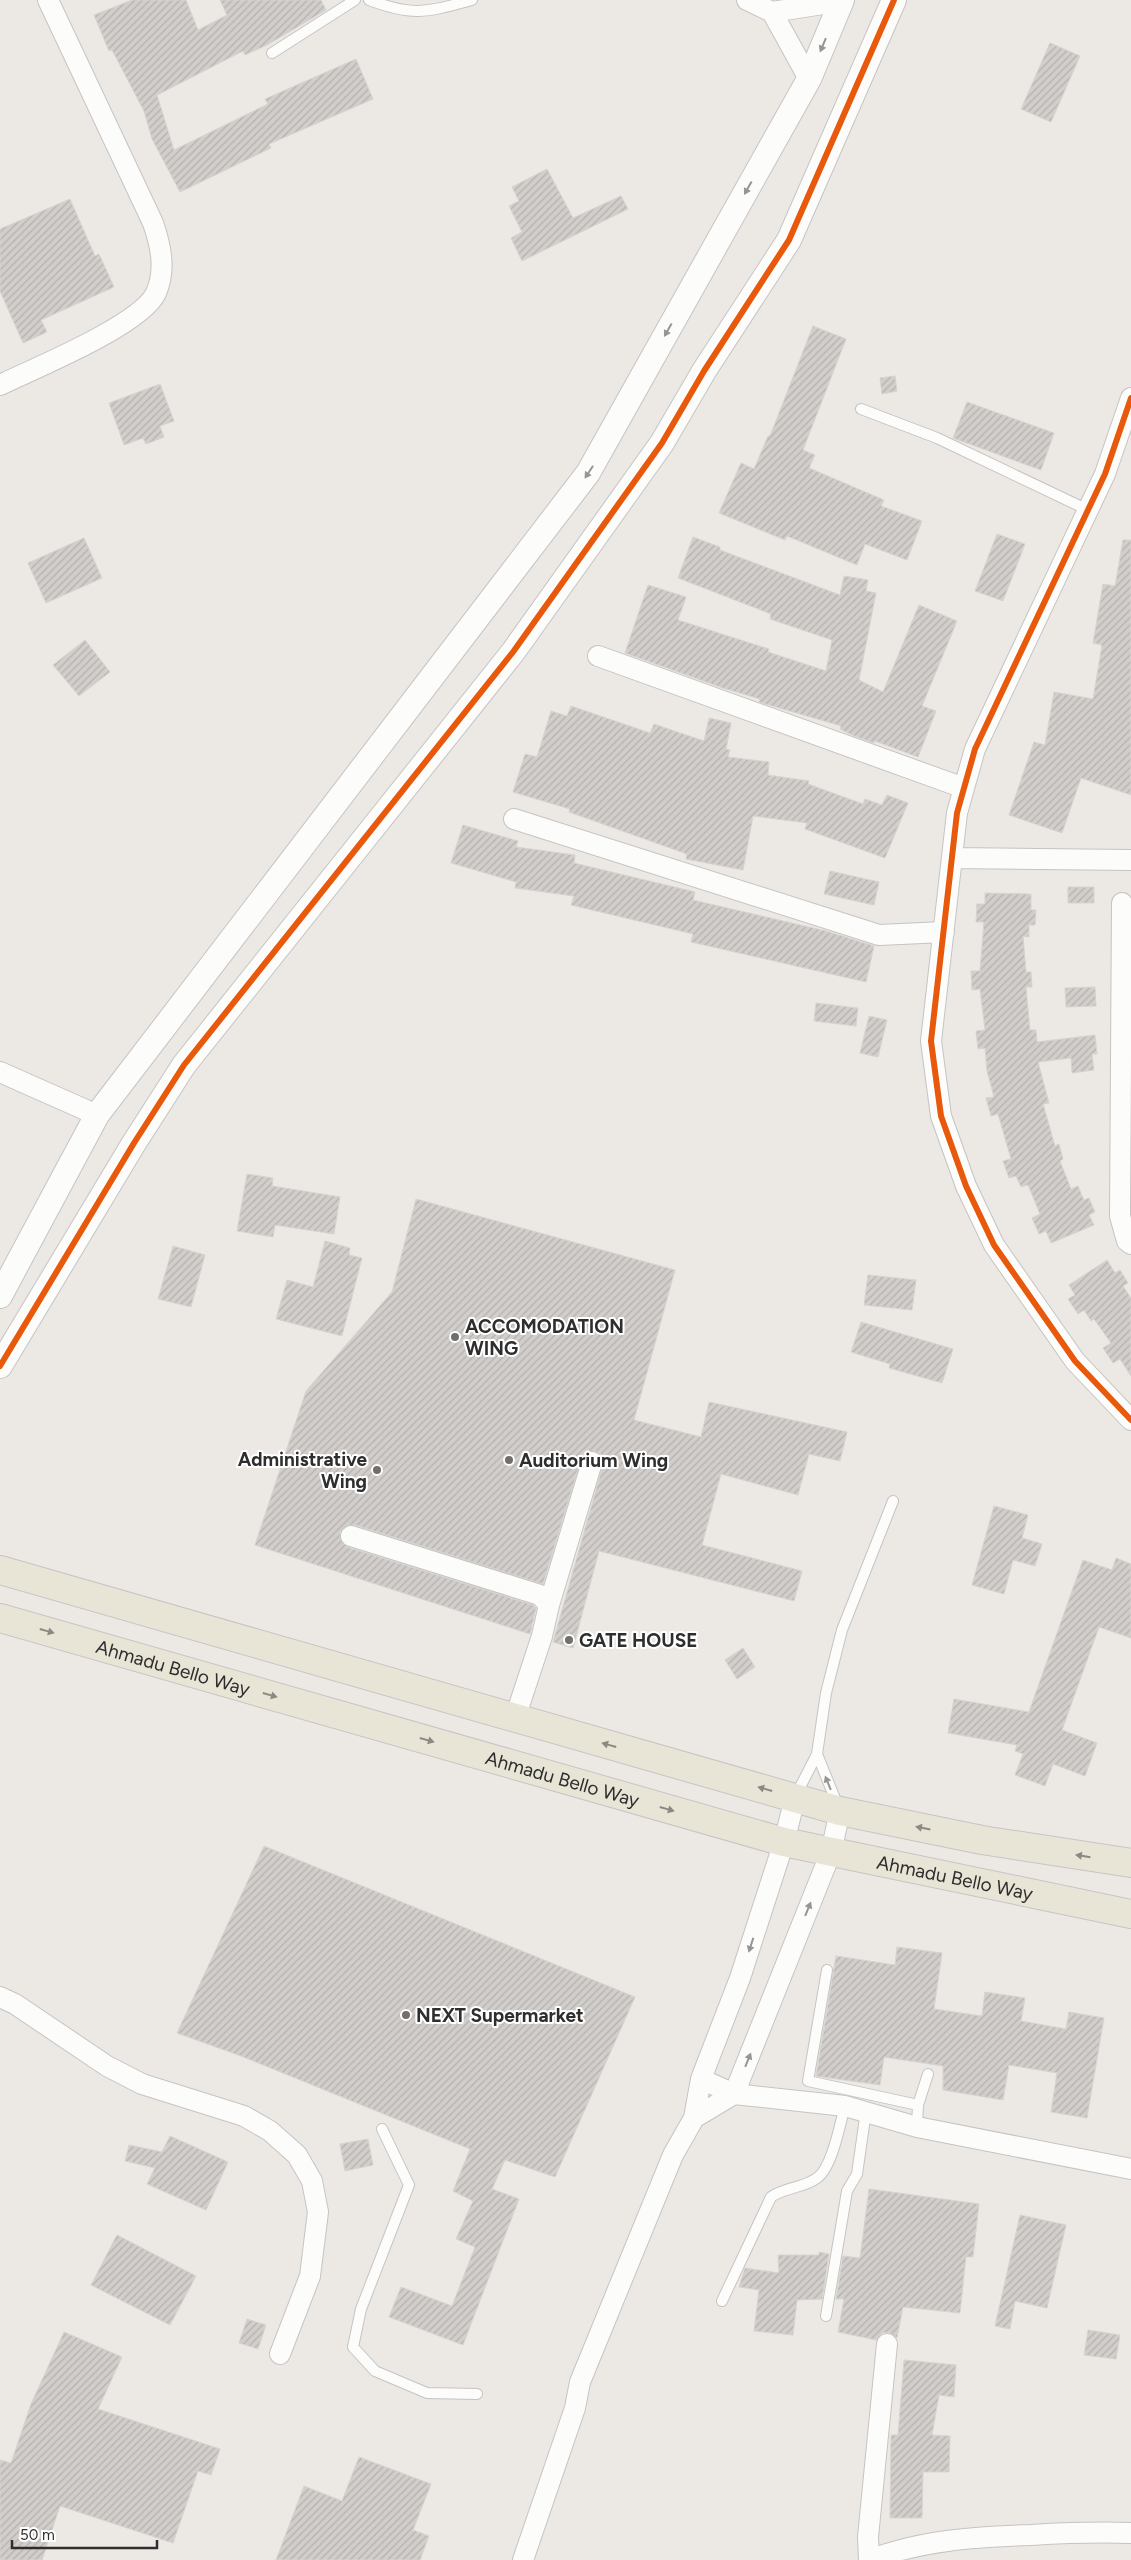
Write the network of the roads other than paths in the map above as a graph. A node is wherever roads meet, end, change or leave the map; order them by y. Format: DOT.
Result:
graph roads {
  1 [pos="48,0"];
  2 [pos="354,0"];
  3 [pos="472,0"];
  4 [pos="747,0"];
  5 [pos="894,0"];
  6 [pos="375,1"];
  7 [pos="842,1"];
  8 [pos="772,12"];
  9 [pos="272,52"];
  10 [pos="809,79"];
  11 [pos="0,385"];
  12 [pos="1131,398"];
  13 [pos="861,409"];
  14 [pos="1088,510"];
  15 [pos="598,656"];
  16 [pos="964,788"];
  17 [pos="514,819"];
  18 [pos="952,858"];
  19 [pos="1131,860"];
  20 [pos="1122,903"];
  21 [pos="944,932"];
  22 [pos="0,1072"];
  23 [pos="97,1116"];
  24 [pos="1131,1244"];
  25 [pos="0,1296"];
  26 [pos="0,1366"];
  27 [pos="1131,1420"];
  28 [pos="592,1462"];
  29 [pos="893,1501"];
  30 [pos="352,1536"];
  31 [pos="3,1567"];
  32 [pos="549,1605"];
  33 [pos="0,1618"];
  34 [pos="515,1718"];
  35 [pos="817,1754"];
  36 [pos="795,1798"];
  37 [pos="840,1811"];
  38 [pos="784,1842"];
  39 [pos="831,1852"];
  40 [pos="1131,1863"];
  41 [pos="1131,1914"];
  42 [pos="827,1970"];
  43 [pos="0,1997"];
  44 [pos="928,2074"];
  45 [pos="701,2079"];
  46 [pos="734,2094"];
  47 [pos="918,2105"];
  48 [pos="846,2106"];
  49 [pos="866,2111"];
  50 [pos="694,2118"];
  51 [pos="917,2127"];
  52 [pos="382,2128"];
  53 [pos="1131,2169"];
  54 [pos="722,2301"];
  55 [pos="826,2316"];
  56 [pos="887,2344"];
  57 [pos="280,2354"];
  58 [pos="477,2394"];
  59 [pos="1131,2533"];
  60 [pos="523,2560"];
  61 [pos="869,2560"];
  1 -- 11 [label="street"];
  2 -- 9 [label="lane"];
  3 -- 6 [label="lane"];
  4 -- 8 [label="street"];
  5 -- 26 [label="street"];
  7 -- 8 [label="street"];
  7 -- 10 [label="street, one-way"];
  8 -- 10 [label="street"];
  10 -- 23 [label="street, one-way"];
  12 -- 14 [label="street"];
  13 -- 14 [label="lane"];
  14 -- 16 [label="street"];
  15 -- 16 [label="street"];
  16 -- 18 [label="street"];
  17 -- 21 [label="street"];
  18 -- 19 [label="street"];
  18 -- 21 [label="street"];
  20 -- 24 [label="street"];
  21 -- 27 [label="street"];
  22 -- 23 [label="street"];
  23 -- 25 [label="street"];
  28 -- 32 [label="street"];
  29 -- 35 [label="lane"];
  30 -- 32 [label="street"];
  31 -- 34 [label="main road"];
  32 -- 34 [label="street"];
  33 -- 38 [label="main road, Ahmadu Bello Way, one-way"];
  36 -- 34 [label="main road, one-way"];
  35 -- 36 [label="lane"];
  37 -- 35 [label="lane, one-way"];
  36 -- 37 [label="main road"];
  36 -- 38 [label="street"];
  37 -- 39 [label="street"];
  40 -- 37 [label="main road, one-way"];
  38 -- 39 [label="main road, Ahmadu Bello Way"];
  38 -- 45 [label="street, one-way"];
  39 -- 41 [label="main road, Ahmadu Bello Way"];
  46 -- 39 [label="street, one-way"];
  42 -- 47 [label="lane"];
  43 -- 57 [label="street"];
  44 -- 47 [label="lane"];
  45 -- 46 [label="street"];
  45 -- 50 [label="street"];
  46 -- 48 [label="street"];
  46 -- 50 [label="street"];
  47 -- 51 [label="lane"];
  48 -- 49 [label="street"];
  48 -- 54 [label="lane"];
  49 -- 51 [label="street"];
  49 -- 55 [label="lane"];
  50 -- 60 [label="street"];
  51 -- 53 [label="street"];
  52 -- 58 [label="lane"];
  56 -- 61 [label="street"];
  59 -- 61 [label="street"];
}
